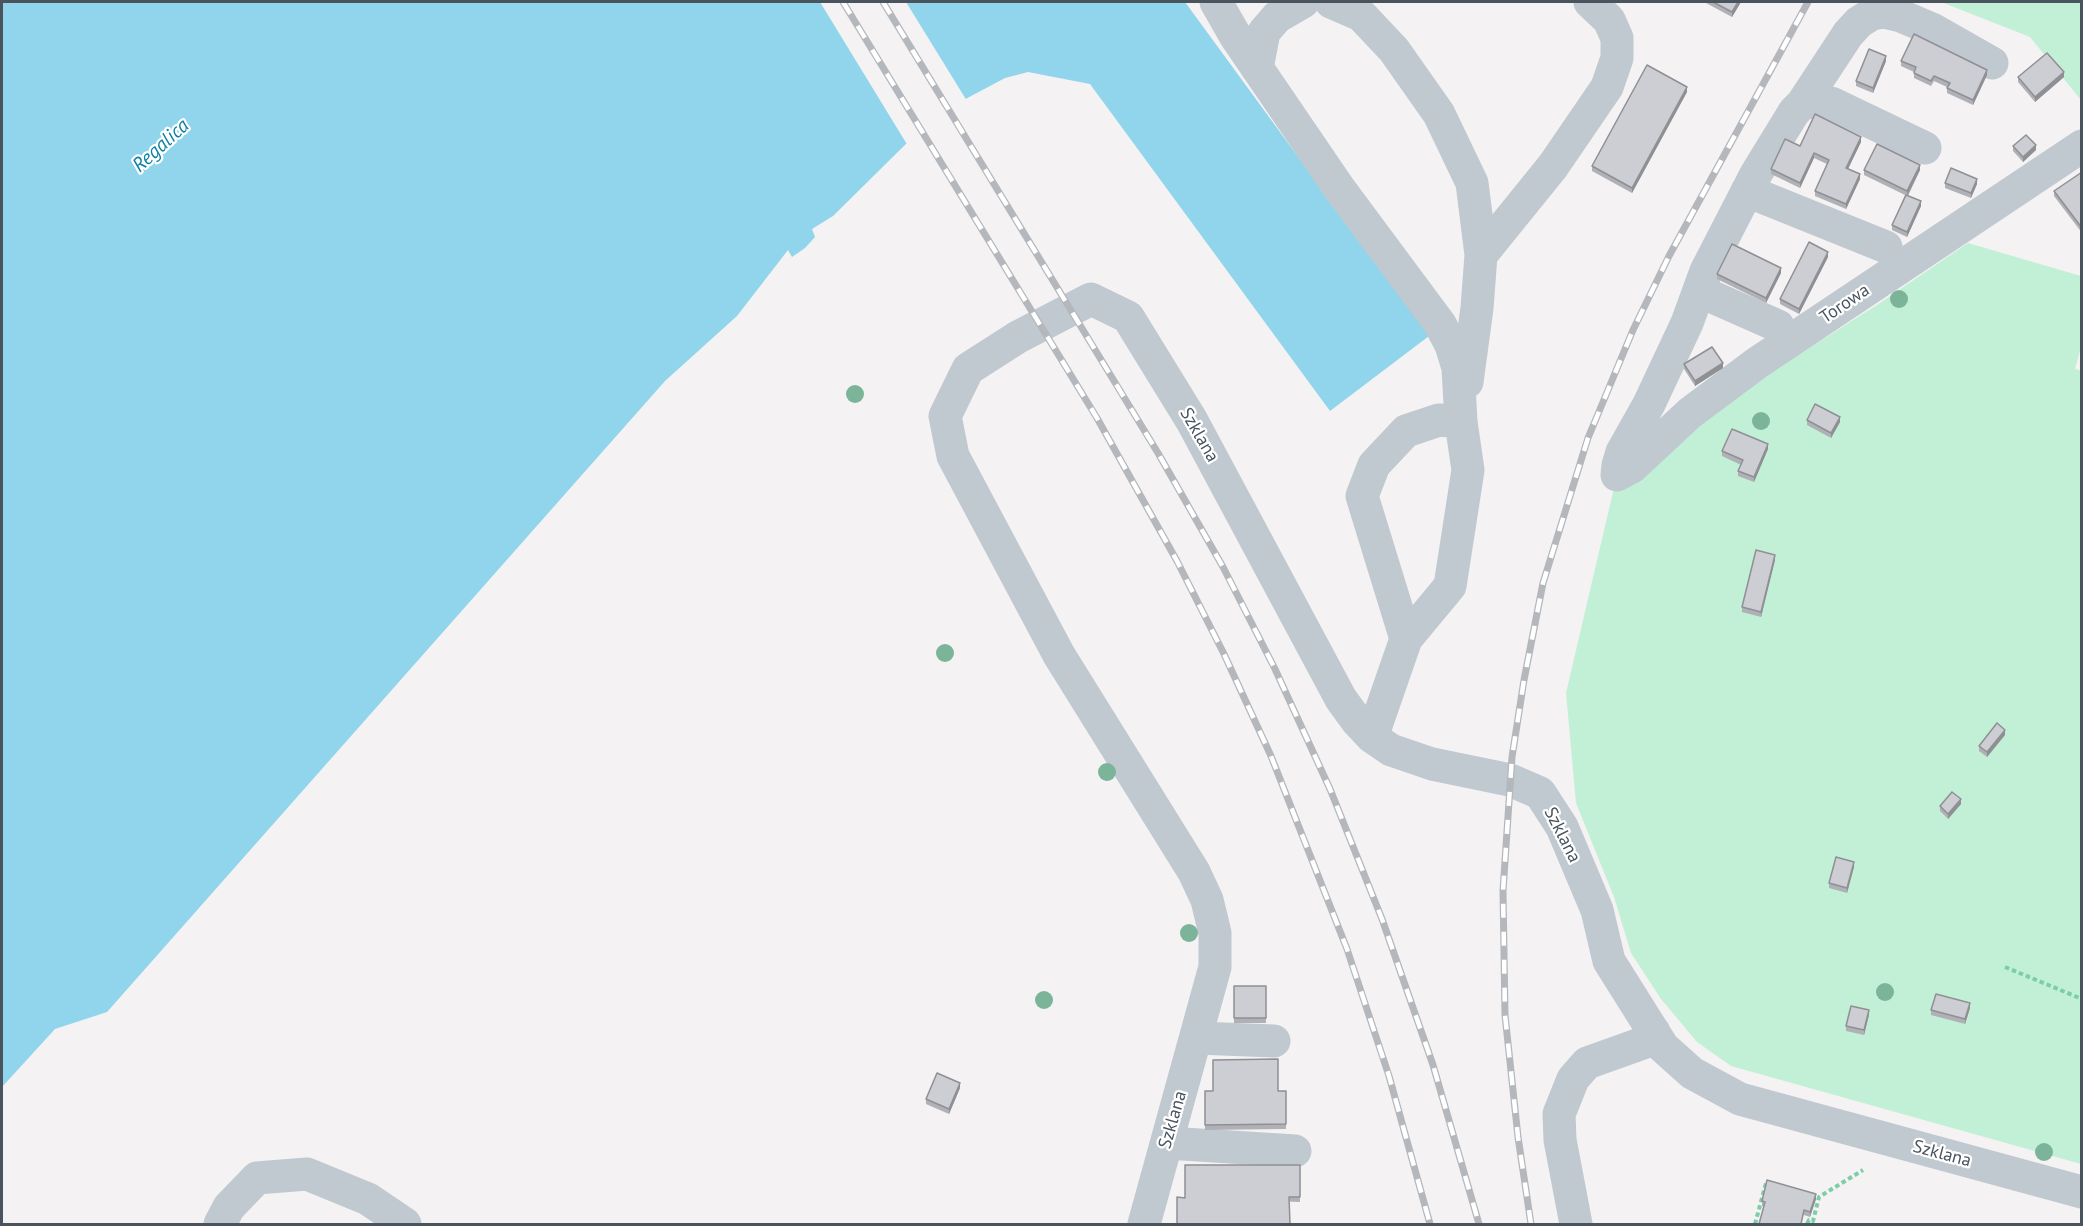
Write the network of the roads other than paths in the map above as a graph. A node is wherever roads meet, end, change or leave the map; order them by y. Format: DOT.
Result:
graph roads {
  1 [pos="1215,2"];
  2 [pos="1303,2"];
  3 [pos="1331,2"];
  4 [pos="1590,2"];
  5 [pos="1992,63"];
  6 [pos="1257,68"];
  7 [pos="1802,104"];
  8 [pos="2082,146"];
  9 [pos="1925,148"];
  10 [pos="1747,191"];
  11 [pos="1886,248"];
  12 [pos="1481,255"];
  13 [pos="1699,291"];
  14 [pos="1778,326"];
  15 [pos="1461,422"];
  16 [pos="1406,639"];
  17 [pos="1372,737"];
  18 [pos="1654,1032"];
  19 [pos="1197,1038"];
  20 [pos="1274,1041"];
  21 [pos="1167,1143"];
  22 [pos="1295,1151"];
  23 [pos="2082,1192"];
  24 [pos="220,1224"];
  25 [pos="405,1224"];
  26 [pos="1144,1224"];
  27 [pos="1576,1224"];
  1 -- 6 [label="lane"];
  2 -- 6 [label="lane"];
  3 -- 12 [label="lane"];
  4 -- 12 [label="lane"];
  5 -- 7 [label="lane"];
  6 -- 15 [label="lane"];
  7 -- 9 [label="lane"];
  7 -- 10 [label="lane"];
  8 -- 13 [label="lane, Torowa"];
  10 -- 11 [label="lane"];
  10 -- 13 [label="lane"];
  12 -- 15 [label="lane"];
  13 -- 14 [label="lane"];
  15 -- 16 [label="lane"];
  15 -- 16 [label="lane"];
  16 -- 17 [label="lane"];
  17 -- 18 [label="lane, Szklana"];
  17 -- 19 [label="lane, Szklana"];
  18 -- 23 [label="lane, Szklana"];
  18 -- 27 [label="lane"];
  19 -- 20 [label="lane"];
  19 -- 21 [label="lane, Szklana"];
  21 -- 22 [label="lane"];
  21 -- 26 [label="lane, Szklana"];
  24 -- 25 [label="lane"];
}
